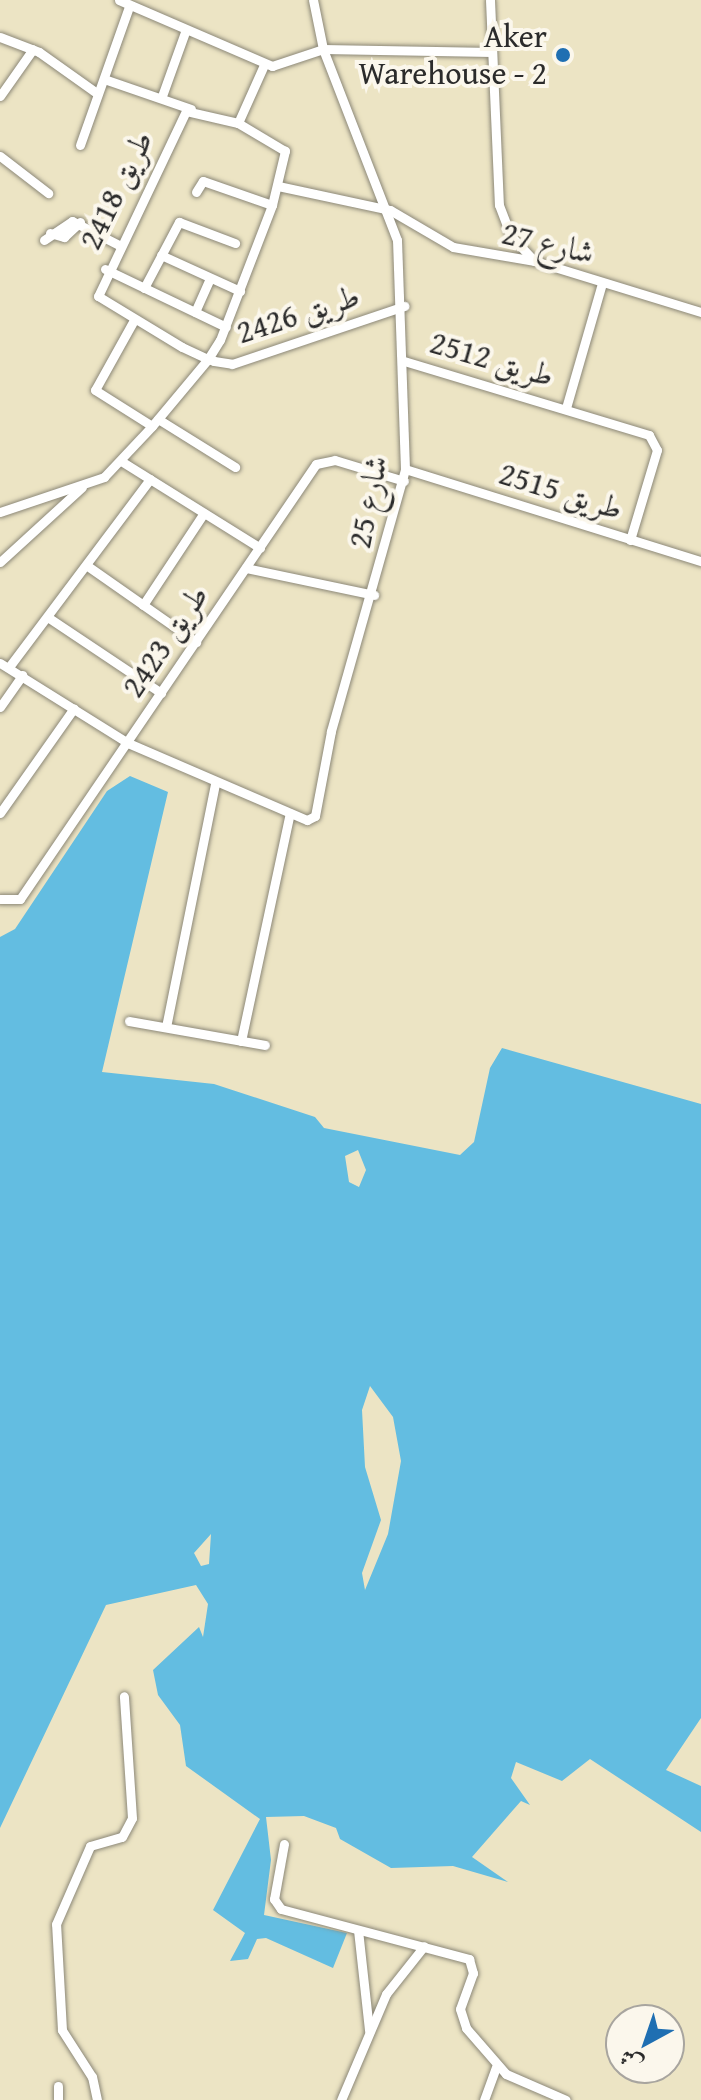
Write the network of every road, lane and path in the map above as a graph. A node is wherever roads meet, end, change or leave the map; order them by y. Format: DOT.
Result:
graph roads {
  1 [pos="119,0"];
  2 [pos="313,0"];
  3 [pos="490,0"];
  4 [pos="129,7"];
  5 [pos="185,32"];
  6 [pos="0,37"];
  7 [pos="33,49"];
  8 [pos="323,49"];
  9 [pos="492,52"];
  10 [pos="264,65"];
  11 [pos="104,79"];
  12 [pos="98,94"];
  13 [pos="0,96"];
  14 [pos="162,96"];
  15 [pos="191,109"];
  16 [pos="238,123"];
  17 [pos="80,145"];
  18 [pos="0,156"];
  19 [pos="278,186"];
  20 [pos="196,192"];
  21 [pos="48,193"];
  22 [pos="272,205"];
  23 [pos="390,210"];
  24 [pos="47,236"];
  25 [pos="235,243"];
  26 [pos="117,244"];
  27 [pos="161,255"];
  28 [pos="535,261"];
  29 [pos="105,269"];
  30 [pos="210,278"];
  31 [pos="602,283"];
  32 [pos="144,288"];
  33 [pos="240,291"];
  34 [pos="404,306"];
  35 [pos="195,312"];
  36 [pos="701,312"];
  37 [pos="134,320"];
  38 [pos="226,327"];
  39 [pos="208,359"];
  40 [pos="404,361"];
  41 [pos="566,408"];
  42 [pos="155,422"];
  43 [pos="121,461"];
  44 [pos="235,467"];
  45 [pos="405,469"];
  46 [pos="150,479"];
  47 [pos="404,481"];
  48 [pos="85,485"];
  49 [pos="0,512"];
  50 [pos="204,513"];
  51 [pos="630,540"];
  52 [pos="260,548"];
  53 [pos="701,561"];
  54 [pos="0,562"];
  55 [pos="89,567"];
  56 [pos="246,568"];
  57 [pos="374,595"];
  58 [pos="143,605"];
  59 [pos="49,618"];
  60 [pos="196,642"];
  61 [pos="4,665"];
  62 [pos="22,675"];
  63 [pos="161,693"];
  64 [pos="0,707"];
  65 [pos="74,708"];
  66 [pos="128,743"];
  67 [pos="215,784"];
  68 [pos="0,813"];
  69 [pos="290,813"];
  70 [pos="0,899"];
  71 [pos="129,1021"];
  72 [pos="166,1027"];
  73 [pos="241,1041"];
  74 [pos="265,1045"];
  75 [pos="124,1696"];
  76 [pos="284,1844"];
  77 [pos="358,1930"];
  78 [pos="424,1946"];
  79 [pos="369,2030"];
  80 [pos="496,2067"];
  81 [pos="58,2086"];
  82 [pos="58,2100"];
  83 [pos="97,2100"];
  84 [pos="341,2100"];
  85 [pos="484,2100"];
  86 [pos="566,2100"];
  1 -- 4 [label="street"];
  2 -- 8 [label="street, شارع 25"];
  3 -- 9 [label="street"];
  4 -- 5 [label="street"];
  4 -- 11 [label="street"];
  5 -- 10 [label="street"];
  5 -- 14 [label="street, طريق 2418"];
  6 -- 7 [label="street"];
  7 -- 12 [label="street"];
  7 -- 13 [label="street"];
  8 -- 9 [label="street"];
  8 -- 10 [label="street"];
  8 -- 23 [label="street, شارع 25"];
  9 -- 28 [label="street"];
  10 -- 16 [label="street"];
  11 -- 12 [label="street"];
  11 -- 14 [label="street, طريق 2418"];
  12 -- 17 [label="street"];
  14 -- 15 [label="street, طريق 2418"];
  15 -- 16 [label="street, طريق 2418"];
  15 -- 26 [label="street, طريق 2418"];
  16 -- 19 [label="street, طريق 2418"];
  18 -- 21 [label="street"];
  19 -- 22 [label="street"];
  19 -- 23 [label="street"];
  20 -- 22 [label="street"];
  22 -- 33 [label="street"];
  23 -- 28 [label="street, شارع 27"];
  23 -- 34 [label="street, شارع 25"];
  24 -- 26 [label="street"];
  25 -- 27 [label="street"];
  26 -- 29 [label="street, طريق 2418"];
  27 -- 30 [label="street"];
  27 -- 32 [label="street"];
  28 -- 31 [label="street, شارع 27"];
  29 -- 32 [label="street"];
  29 -- 37 [label="street, طريق 2418"];
  30 -- 33 [label="street"];
  30 -- 35 [label="street"];
  31 -- 36 [label="street, شارع 27"];
  31 -- 41 [label="street, طريق 2512"];
  32 -- 35 [label="street"];
  33 -- 38 [label="street"];
  34 -- 39 [label="street, طريق 2426"];
  34 -- 40 [label="street, شارع 25"];
  35 -- 38 [label="street"];
  37 -- 39 [label="street"];
  37 -- 42 [label="street"];
  38 -- 39 [label="street"];
  39 -- 42 [label="street"];
  40 -- 41 [label="street, طريق 2512"];
  40 -- 45 [label="street, شارع 25"];
  41 -- 51 [label="street, طريق 2512"];
  42 -- 43 [label="street"];
  42 -- 44 [label="street"];
  43 -- 46 [label="street"];
  43 -- 48 [label="street"];
  45 -- 47 [label="street, شارع 25"];
  45 -- 51 [label="street, طريق 2515"];
  46 -- 50 [label="street"];
  46 -- 55 [label="street"];
  47 -- 52 [label="street, طريق 2423"];
  47 -- 57 [label="street, شارع 25"];
  48 -- 49 [label="street"];
  48 -- 54 [label="street"];
  50 -- 52 [label="street"];
  50 -- 58 [label="street"];
  51 -- 53 [label="street, طريق 2515"];
  52 -- 56 [label="street, طريق 2423"];
  55 -- 58 [label="street"];
  55 -- 59 [label="street"];
  56 -- 57 [label="street, طريق 2423"];
  56 -- 60 [label="street, طريق 2423"];
  57 -- 69 [label="street, شارع 25"];
  58 -- 60 [label="street"];
  59 -- 61 [label="street"];
  59 -- 63 [label="street"];
  60 -- 63 [label="street, طريق 2423"];
  61 -- 62 [label="street"];
  62 -- 64 [label="street"];
  62 -- 65 [label="street"];
  63 -- 66 [label="street, طريق 2423"];
  65 -- 66 [label="street"];
  65 -- 68 [label="street"];
  66 -- 67 [label="street"];
  66 -- 70 [label="street, طريق 2423"];
  67 -- 69 [label="street"];
  67 -- 72 [label="street"];
  69 -- 73 [label="street"];
  71 -- 72 [label="street"];
  72 -- 73 [label="street"];
  73 -- 74 [label="street"];
  75 -- 83 [label="street"];
  76 -- 77 [label="street"];
  77 -- 78 [label="street"];
  77 -- 79 [label="street"];
  78 -- 79 [label="street"];
  78 -- 80 [label="street"];
  79 -- 84 [label="street"];
  80 -- 85 [label="street"];
  80 -- 86 [label="street"];
  81 -- 82 [label="street"];
}
